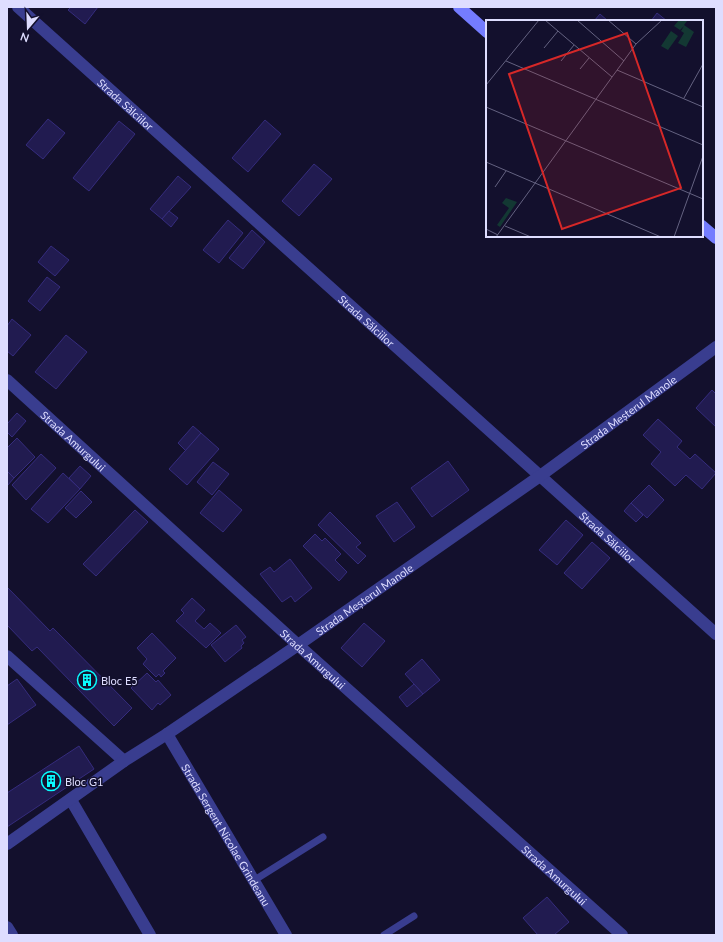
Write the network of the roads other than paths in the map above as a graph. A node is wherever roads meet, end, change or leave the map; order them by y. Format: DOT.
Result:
graph roads {
  1 [pos="18,7"];
  2 [pos="459,7"];
  3 [pos="486,31"];
  4 [pos="703,227"];
  5 [pos="716,238"];
  6 [pos="716,347"];
  7 [pos="7,380"];
  8 [pos="540,476"];
  9 [pos="716,634"];
  10 [pos="298,645"];
  11 [pos="7,656"];
  12 [pos="167,734"];
  13 [pos="124,761"];
  14 [pos="71,800"];
  15 [pos="323,837"];
  16 [pos="7,844"];
  17 [pos="253,881"];
  18 [pos="414,916"];
  19 [pos="7,927"];
  20 [pos="12,935"];
  21 [pos="150,935"];
  22 [pos="286,935"];
  23 [pos="384,935"];
  24 [pos="622,935"];
  1 -- 8 [label="street, Strada Sălciilor"];
  2 -- 3 [label="street"];
  4 -- 5 [label="street"];
  6 -- 8 [label="street, Strada Meșterul Manole"];
  7 -- 10 [label="street, Strada Amurgului"];
  8 -- 9 [label="street, Strada Sălciilor"];
  8 -- 10 [label="street, Strada Meșterul Manole"];
  10 -- 12 [label="street, Strada Meșterul Manole"];
  10 -- 24 [label="street, Strada Amurgului"];
  11 -- 13 [label="street"];
  12 -- 13 [label="street, Strada Meșterul Manole"];
  12 -- 17 [label="street, Strada Sergent Nicolae Grindeanu"];
  13 -- 14 [label="street, Strada Meșterul Manole"];
  14 -- 16 [label="street, Strada Meșterul Manole"];
  14 -- 21 [label="street"];
  15 -- 17 [label="lane"];
  17 -- 22 [label="street, Strada Sergent Nicolae Grindeanu"];
  18 -- 23 [label="lane"];
  19 -- 20 [label="street"];
}
